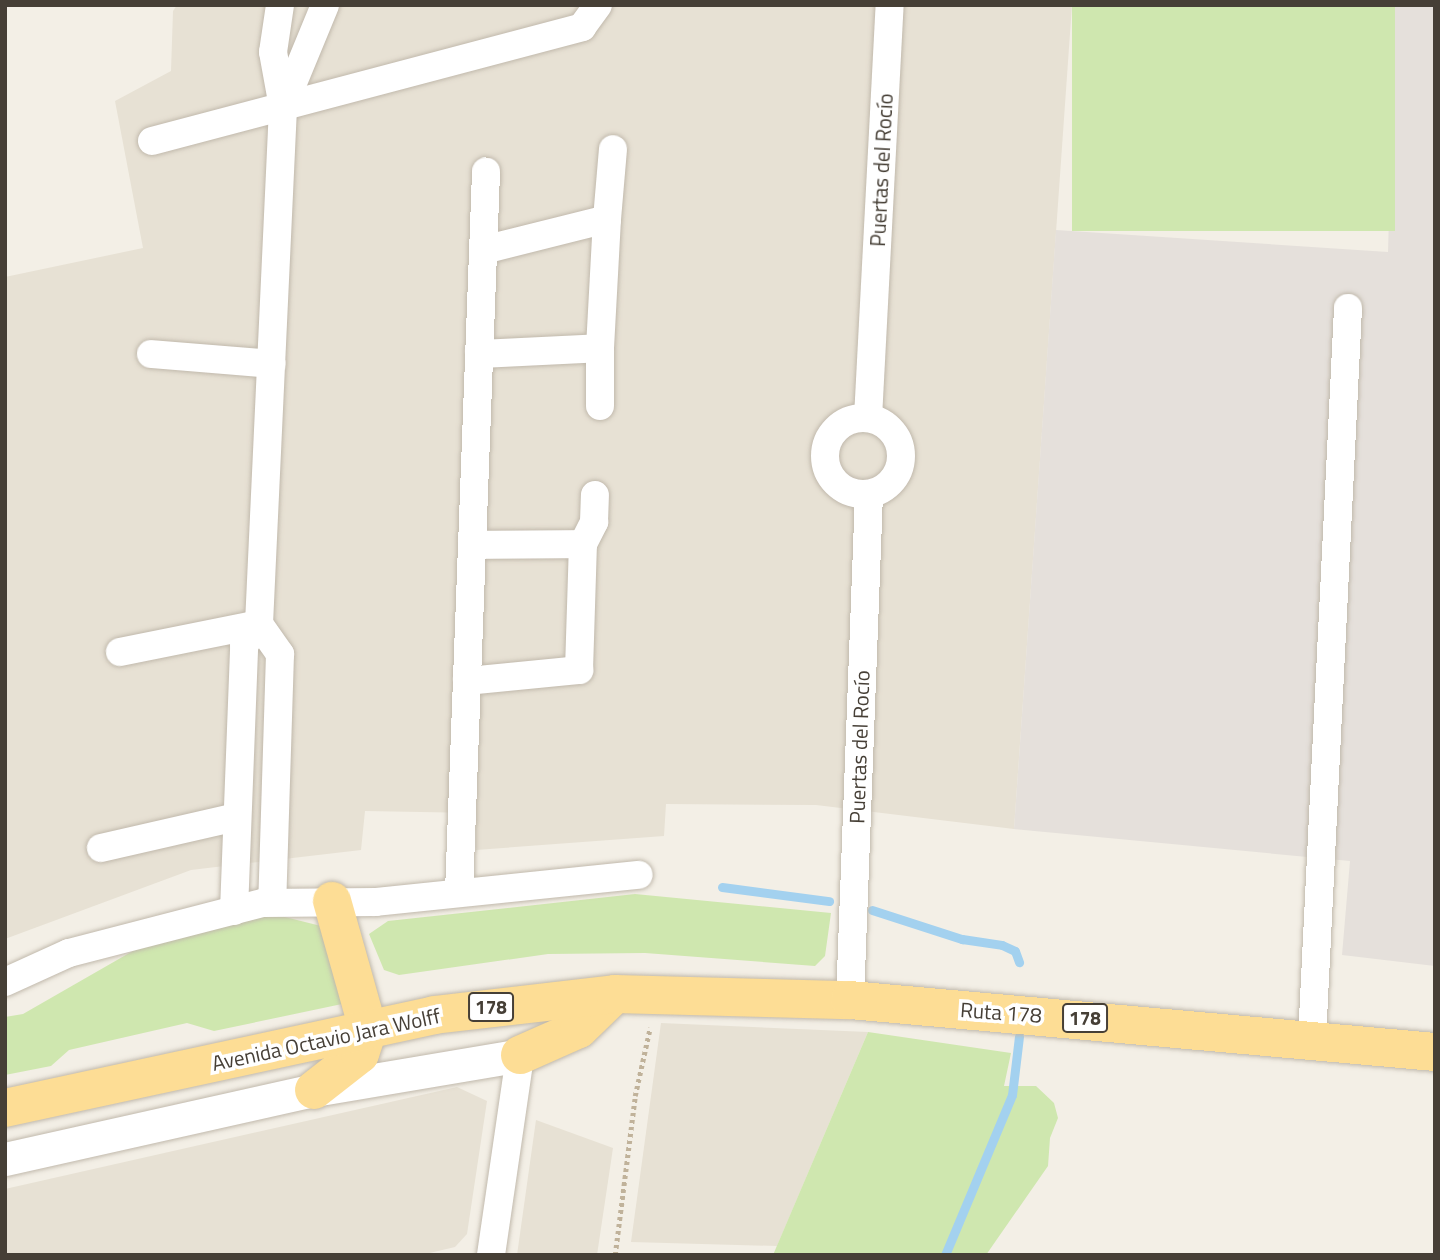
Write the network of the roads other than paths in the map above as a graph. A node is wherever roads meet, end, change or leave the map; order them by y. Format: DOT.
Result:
graph roads {
  1 [pos="279,5"];
  2 [pos="325,5"];
  3 [pos="598,5"];
  4 [pos="890,5"];
  5 [pos="283,107"];
  6 [pos="152,141"];
  7 [pos="613,149"];
  8 [pos="486,172"];
  9 [pos="607,219"];
  10 [pos="484,250"];
  11 [pos="1348,308"];
  12 [pos="600,348"];
  13 [pos="151,354"];
  14 [pos="479,354"];
  15 [pos="272,364"];
  16 [pos="600,406"];
  17 [pos="868,418"];
  18 [pos="869,494"];
  19 [pos="595,495"];
  20 [pos="583,544"];
  21 [pos="472,545"];
  22 [pos="259,624"];
  23 [pos="120,652"];
  24 [pos="467,681"];
  25 [pos="240,733"];
  26 [pos="279,735"];
  27 [pos="236,817"];
  28 [pos="101,848"];
  29 [pos="639,875"];
  30 [pos="459,892"];
  31 [pos="332,901"];
  32 [pos="272,902"];
  33 [pos="234,911"];
  34 [pos="5,982"];
  35 [pos="615,994"];
  36 [pos="735,994"];
  37 [pos="850,1000"];
  38 [pos="368,1029"];
  39 [pos="1312,1039"];
  40 [pos="1435,1052"];
  41 [pos="520,1055"];
  42 [pos="314,1090"];
  43 [pos="5,1108"];
  44 [pos="5,1159"];
  45 [pos="491,1255"];
  1 -- 5 [label="street"];
  2 -- 5 [label="street"];
  3 -- 5 [label="street"];
  4 -- 17 [label="street, Puertas del Rocío"];
  5 -- 6 [label="street"];
  5 -- 15 [label="street"];
  7 -- 9 [label="street"];
  8 -- 10 [label="street"];
  9 -- 10 [label="street"];
  9 -- 12 [label="street"];
  10 -- 14 [label="street"];
  11 -- 39 [label="street"];
  12 -- 14 [label="street"];
  12 -- 16 [label="street"];
  13 -- 15 [label="street"];
  14 -- 21 [label="street"];
  15 -- 22 [label="street"];
  17 -- 18 [label="street"];
  17 -- 18 [label="street"];
  18 -- 37 [label="street, Puertas del Rocío"];
  19 -- 20 [label="street"];
  20 -- 21 [label="street"];
  20 -- 24 [label="street"];
  21 -- 24 [label="street"];
  22 -- 23 [label="street"];
  22 -- 25 [label="street"];
  22 -- 26 [label="street"];
  24 -- 30 [label="street"];
  25 -- 26 [label="street"];
  25 -- 27 [label="street"];
  26 -- 32 [label="street"];
  27 -- 28 [label="street"];
  27 -- 33 [label="street"];
  29 -- 30 [label="street"];
  30 -- 31 [label="street"];
  31 -- 32 [label="street"];
  31 -- 38 [label="main road"];
  32 -- 33 [label="street"];
  33 -- 34 [label="street"];
  35 -- 36 [label="main road, Avenida Octavio Jara Wolff / 178"];
  35 -- 38 [label="main road, Avenida Octavio Jara Wolff / 178"];
  35 -- 41 [label="main road"];
  36 -- 37 [label="main road, Ruta 178 / 178"];
  37 -- 39 [label="main road, Ruta 178 / 178"];
  38 -- 42 [label="main road"];
  38 -- 43 [label="main road, Avenida Octavio Jara Wolff / 178"];
  39 -- 40 [label="main road, Ruta 178 / 178"];
  41 -- 42 [label="street"];
  41 -- 45 [label="street"];
  42 -- 44 [label="street"];
}
